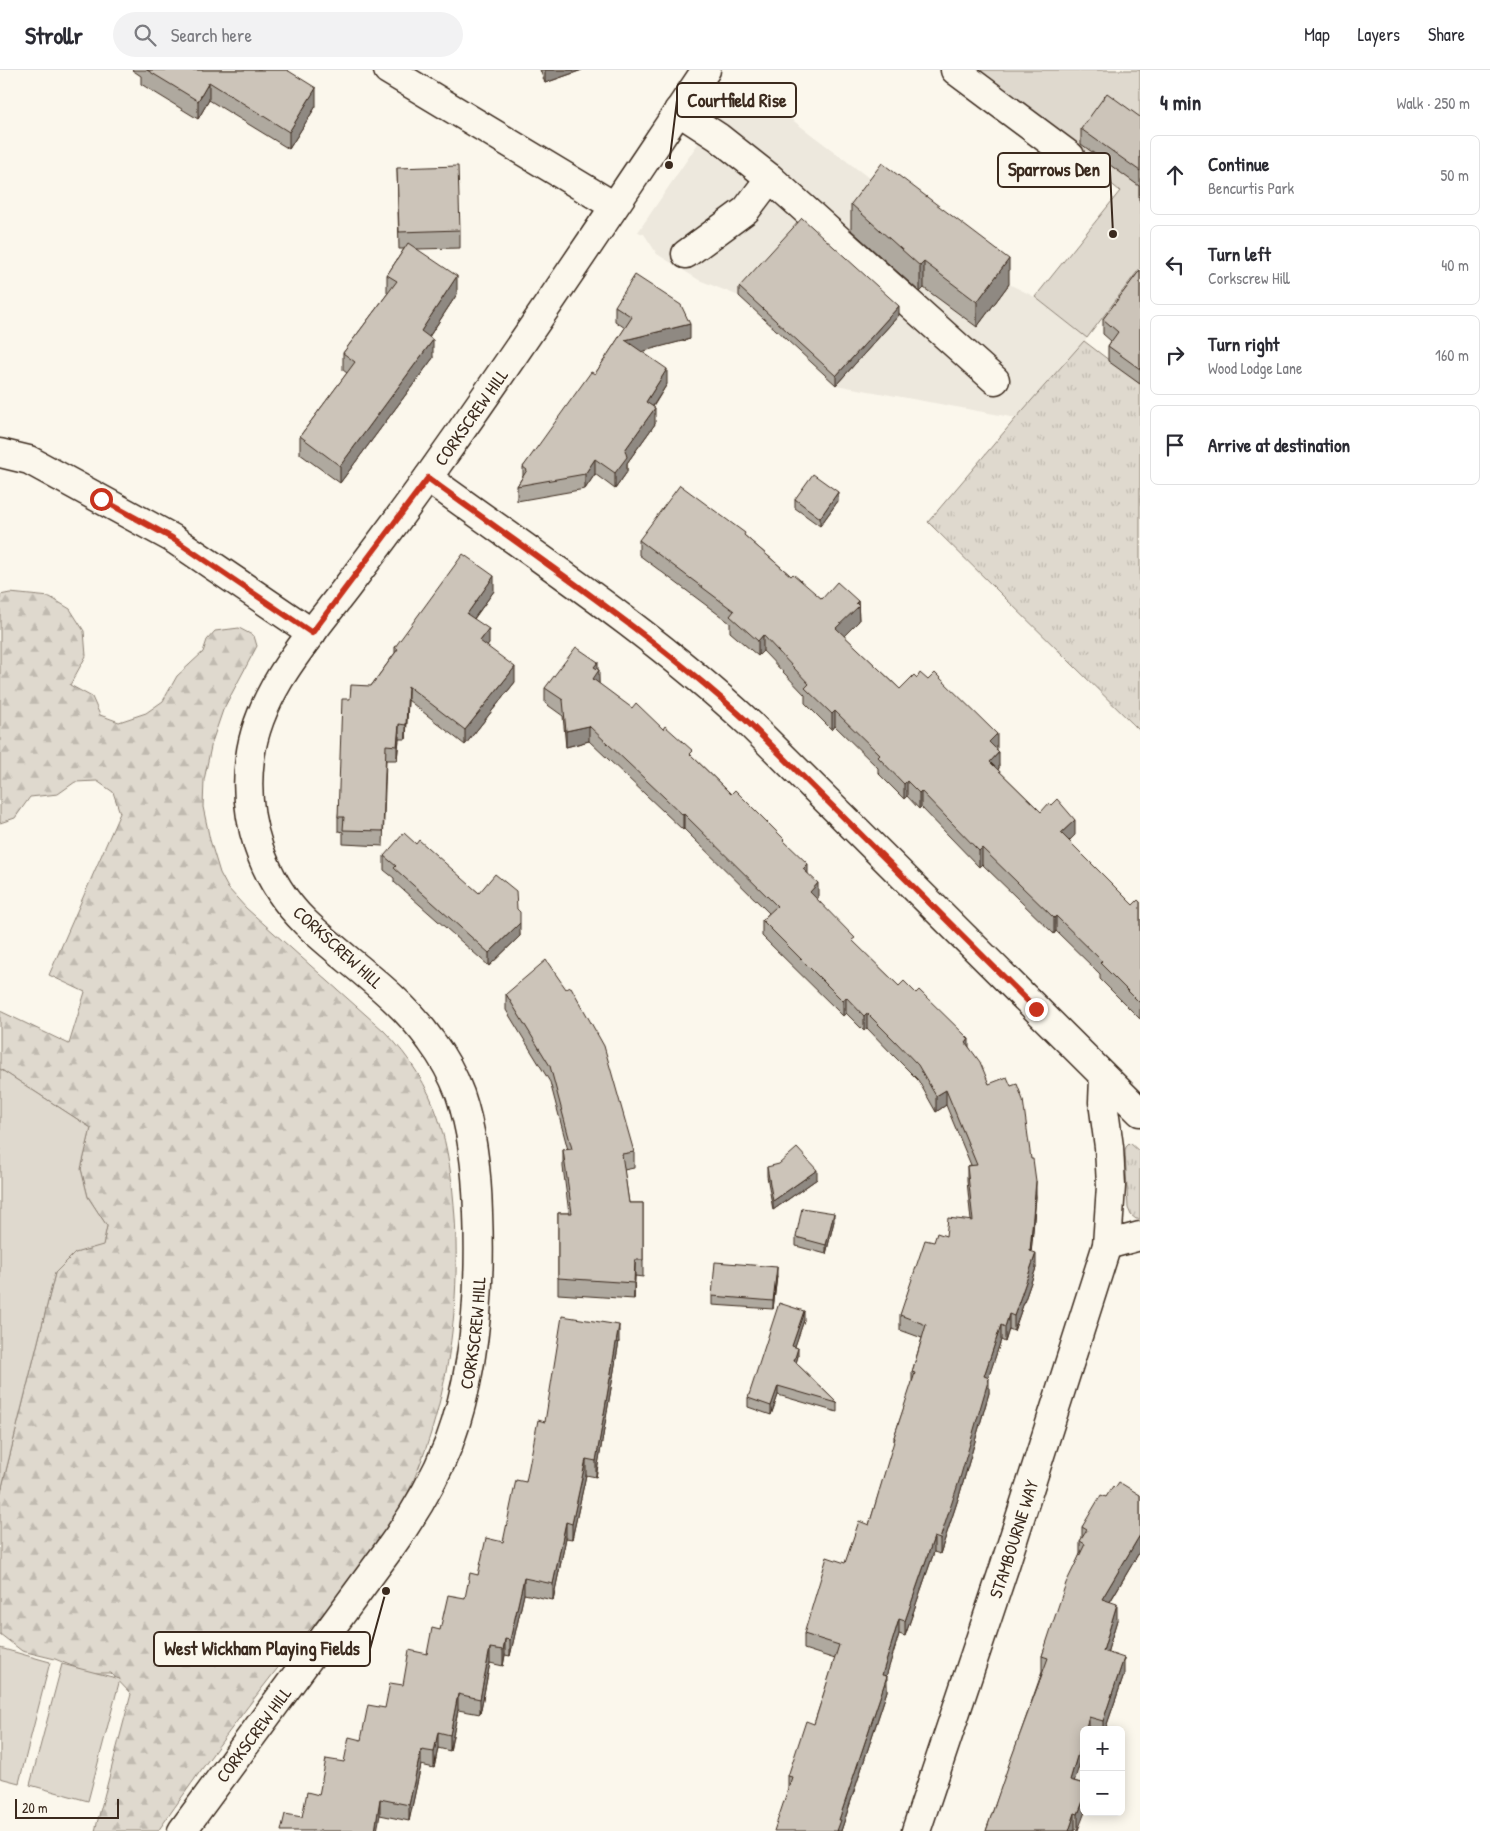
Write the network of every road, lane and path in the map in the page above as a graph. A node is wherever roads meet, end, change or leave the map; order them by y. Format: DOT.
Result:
graph roads {
  1 [pos="388,70"];
  2 [pos="706,70"];
  3 [pos="956,70"];
  4 [pos="678,111"];
  5 [pos="1070,156"];
  6 [pos="770,178"];
  7 [pos="614,206"];
  8 [pos="686,254"];
  9 [pos="995,380"];
  10 [pos="0,453"];
  11 [pos="428,478"];
  12 [pos="312,633"];
  13 [pos="1104,1078"];
  14 [pos="1140,1112"];
  15 [pos="1140,1236"];
  16 [pos="1107,1245"];
  17 [pos="182,1831"];
  18 [pos="916,1831"];
  1 -- 7 [label="street"];
  2 -- 4 [label="street, CORKSCREW HILL"];
  3 -- 5 [label="street"];
  4 -- 6 [label="street"];
  4 -- 7 [label="street, CORKSCREW HILL"];
  6 -- 8 [label="street"];
  6 -- 9 [label="street"];
  7 -- 11 [label="street, CORKSCREW HILL"];
  10 -- 12 [label="street"];
  11 -- 12 [label="street, CORKSCREW HILL"];
  11 -- 13 [label="street"];
  12 -- 17 [label="street, CORKSCREW HILL"];
  13 -- 14 [label="street"];
  13 -- 16 [label="street, STAMBOURNE WAY"];
  15 -- 16 [label="street"];
  16 -- 18 [label="street, STAMBOURNE WAY"];
}
